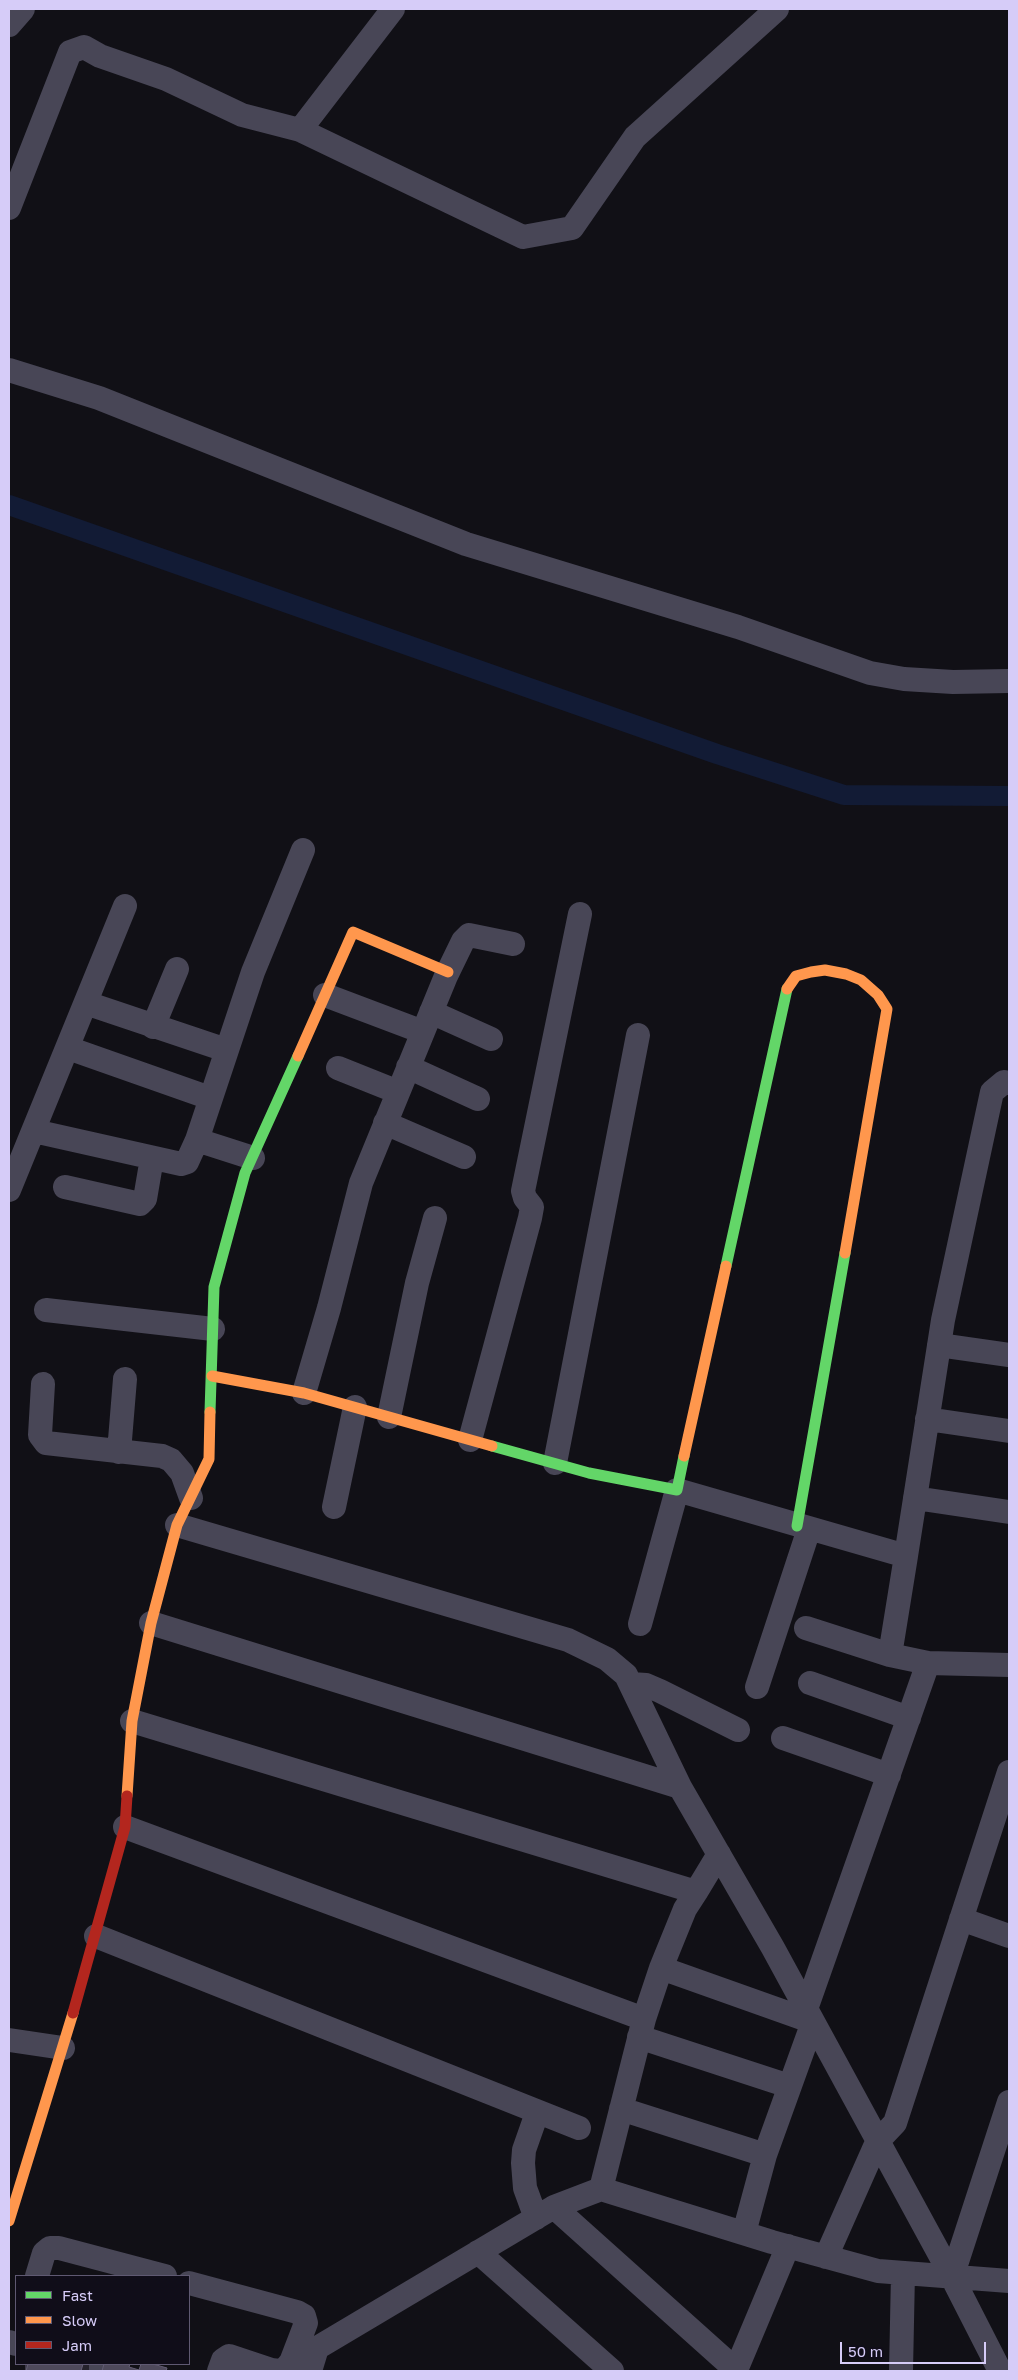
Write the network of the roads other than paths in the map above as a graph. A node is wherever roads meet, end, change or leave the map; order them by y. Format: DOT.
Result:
graph roads {
  1 [pos="22,9"];
  2 [pos="393,9"];
  3 [pos="777,9"];
  4 [pos="9,25"];
  5 [pos="300,130"];
  6 [pos="9,208"];
  7 [pos="9,370"];
  8 [pos="1009,682"];
  9 [pos="303,850"];
  10 [pos="125,906"];
  11 [pos="580,914"];
  12 [pos="513,944"];
  13 [pos="177,969"];
  14 [pos="448,972"];
  15 [pos="325,995"];
  16 [pos="86,1003"];
  17 [pos="427,1022"];
  18 [pos="153,1027"];
  19 [pos="638,1035"];
  20 [pos="491,1039"];
  21 [pos="68,1048"];
  22 [pos="226,1050"];
  23 [pos="408,1067"];
  24 [pos="338,1068"];
  25 [pos="1009,1083"];
  26 [pos="398,1092"];
  27 [pos="210,1098"];
  28 [pos="478,1099"];
  29 [pos="385,1123"];
  30 [pos="34,1131"];
  31 [pos="197,1140"];
  32 [pos="464,1157"];
  33 [pos="152,1158"];
  34 [pos="253,1158"];
  35 [pos="65,1187"];
  36 [pos="9,1190"];
  37 [pos="435,1218"];
  38 [pos="46,1310"];
  39 [pos="213,1329"];
  40 [pos="939,1345"];
  41 [pos="1009,1356"];
  42 [pos="212,1376"];
  43 [pos="126,1379"];
  44 [pos="43,1384"];
  45 [pos="304,1393"];
  46 [pos="356,1408"];
  47 [pos="389,1417"];
  48 [pos="927,1419"];
  49 [pos="1009,1431"];
  50 [pos="470,1440"];
  51 [pos="119,1452"];
  52 [pos="555,1463"];
  53 [pos="677,1490"];
  54 [pos="191,1498"];
  55 [pos="915,1498"];
  56 [pos="334,1506"];
  57 [pos="1009,1512"];
  58 [pos="177,1526"];
  59 [pos="803,1528"];
  60 [pos="906,1556"];
  61 [pos="151,1623"];
  62 [pos="640,1624"];
  63 [pos="806,1628"];
  64 [pos="890,1655"];
  65 [pos="928,1663"];
  66 [pos="1009,1664"];
  67 [pos="631,1684"];
  68 [pos="810,1684"];
  69 [pos="757,1686"];
  70 [pos="909,1718"];
  71 [pos="132,1721"];
  72 [pos="738,1730"];
  73 [pos="783,1738"];
  74 [pos="1009,1772"];
  75 [pos="889,1775"];
  76 [pos="680,1787"];
  77 [pos="126,1828"];
  78 [pos="719,1854"];
  79 [pos="696,1892"];
  80 [pos="961,1918"];
  81 [pos="96,1936"];
  82 [pos="1009,1936"];
  83 [pos="661,1968"];
  84 [pos="809,2015"];
  85 [pos="641,2028"];
  86 [pos="9,2040"];
  87 [pos="63,2048"];
  88 [pos="789,2086"];
  89 [pos="1009,2102"];
  90 [pos="621,2110"];
  91 [pos="537,2113"];
  92 [pos="579,2128"];
  93 [pos="877,2142"];
  94 [pos="765,2154"];
  95 [pos="601,2189"];
  96 [pos="545,2213"];
  97 [pos="9,2221"];
  98 [pos="744,2233"];
  99 [pos="788,2246"];
  100 [pos="478,2252"];
  101 [pos="826,2257"];
  102 [pos="902,2273"];
  103 [pos="37,2275"];
  104 [pos="161,2275"];
  105 [pos="952,2277"];
  106 [pos="1009,2281"];
  107 [pos="190,2282"];
  108 [pos="84,2365"];
  109 [pos="737,2370"];
  110 [pos="105,2371"];
  111 [pos="219,2371"];
  112 [pos="310,2371"];
  113 [pos="612,2371"];
  114 [pos="901,2371"];
  115 [pos="1000,2371"];
  1 -- 4 [label="street"];
  2 -- 5 [label="street"];
  3 -- 5 [label="street"];
  5 -- 6 [label="street"];
  7 -- 8 [label="street"];
  9 -- 22 [label="street"];
  10 -- 16 [label="street"];
  11 -- 50 [label="street"];
  12 -- 14 [label="street"];
  13 -- 18 [label="street"];
  14 -- 15 [label="street"];
  14 -- 17 [label="street"];
  15 -- 17 [label="street"];
  15 -- 34 [label="street"];
  16 -- 18 [label="street"];
  16 -- 21 [label="street"];
  17 -- 20 [label="street"];
  17 -- 23 [label="street"];
  18 -- 22 [label="street"];
  19 -- 52 [label="street"];
  21 -- 27 [label="street"];
  21 -- 30 [label="street"];
  22 -- 27 [label="street"];
  23 -- 26 [label="street"];
  23 -- 28 [label="street"];
  24 -- 26 [label="street"];
  25 -- 40 [label="street"];
  26 -- 29 [label="street"];
  27 -- 31 [label="street"];
  29 -- 32 [label="street"];
  29 -- 45 [label="street"];
  30 -- 33 [label="street"];
  30 -- 36 [label="street"];
  31 -- 33 [label="street"];
  31 -- 34 [label="street"];
  33 -- 35 [label="street"];
  34 -- 39 [label="street"];
  37 -- 47 [label="street"];
  38 -- 39 [label="street"];
  39 -- 42 [label="street"];
  40 -- 41 [label="street"];
  40 -- 48 [label="street"];
  42 -- 45 [label="street"];
  42 -- 54 [label="street"];
  43 -- 51 [label="street"];
  44 -- 51 [label="street"];
  45 -- 46 [label="street"];
  46 -- 47 [label="street"];
  46 -- 56 [label="street"];
  47 -- 50 [label="street"];
  48 -- 49 [label="street"];
  48 -- 55 [label="street"];
  50 -- 52 [label="street"];
  51 -- 54 [label="street"];
  52 -- 53 [label="street"];
  53 -- 59 [label="street"];
  53 -- 59 [label="street"];
  53 -- 62 [label="street"];
  54 -- 58 [label="street"];
  55 -- 57 [label="street"];
  55 -- 60 [label="street"];
  58 -- 61 [label="street"];
  58 -- 67 [label="street"];
  59 -- 60 [label="street"];
  59 -- 69 [label="street"];
  60 -- 64 [label="street"];
  61 -- 71 [label="street"];
  61 -- 76 [label="street"];
  63 -- 64 [label="street"];
  64 -- 65 [label="street"];
  65 -- 66 [label="street"];
  65 -- 70 [label="street"];
  67 -- 72 [label="street"];
  67 -- 76 [label="street"];
  68 -- 70 [label="street"];
  70 -- 75 [label="street"];
  71 -- 77 [label="street"];
  71 -- 79 [label="street"];
  73 -- 75 [label="street"];
  74 -- 80 [label="street"];
  75 -- 84 [label="street"];
  76 -- 78 [label="street"];
  77 -- 81 [label="street"];
  77 -- 85 [label="street"];
  78 -- 79 [label="street"];
  78 -- 84 [label="street"];
  79 -- 83 [label="street"];
  80 -- 82 [label="street"];
  80 -- 93 [label="street"];
  81 -- 87 [label="street"];
  81 -- 91 [label="street"];
  83 -- 84 [label="street"];
  83 -- 85 [label="street"];
  84 -- 88 [label="street"];
  84 -- 93 [label="street"];
  85 -- 88 [label="street"];
  85 -- 90 [label="street"];
  86 -- 87 [label="street"];
  87 -- 97 [label="street"];
  88 -- 94 [label="street"];
  89 -- 105 [label="street"];
  90 -- 94 [label="street"];
  90 -- 95 [label="street"];
  91 -- 92 [label="street"];
  91 -- 96 [label="street"];
  93 -- 101 [label="street"];
  93 -- 105 [label="street"];
  94 -- 98 [label="street"];
  95 -- 96 [label="street"];
  95 -- 98 [label="street"];
  96 -- 100 [label="street"];
  96 -- 109 [label="street"];
  98 -- 99 [label="street"];
  99 -- 101 [label="street"];
  99 -- 109 [label="street"];
  100 -- 112 [label="street"];
  100 -- 113 [label="street"];
  101 -- 102 [label="street"];
  102 -- 105 [label="street"];
  102 -- 114 [label="street"];
  103 -- 104 [label="street"];
  105 -- 106 [label="street"];
  105 -- 115 [label="street"];
  107 -- 111 [label="street"];
  108 -- 110 [label="street"];
}
